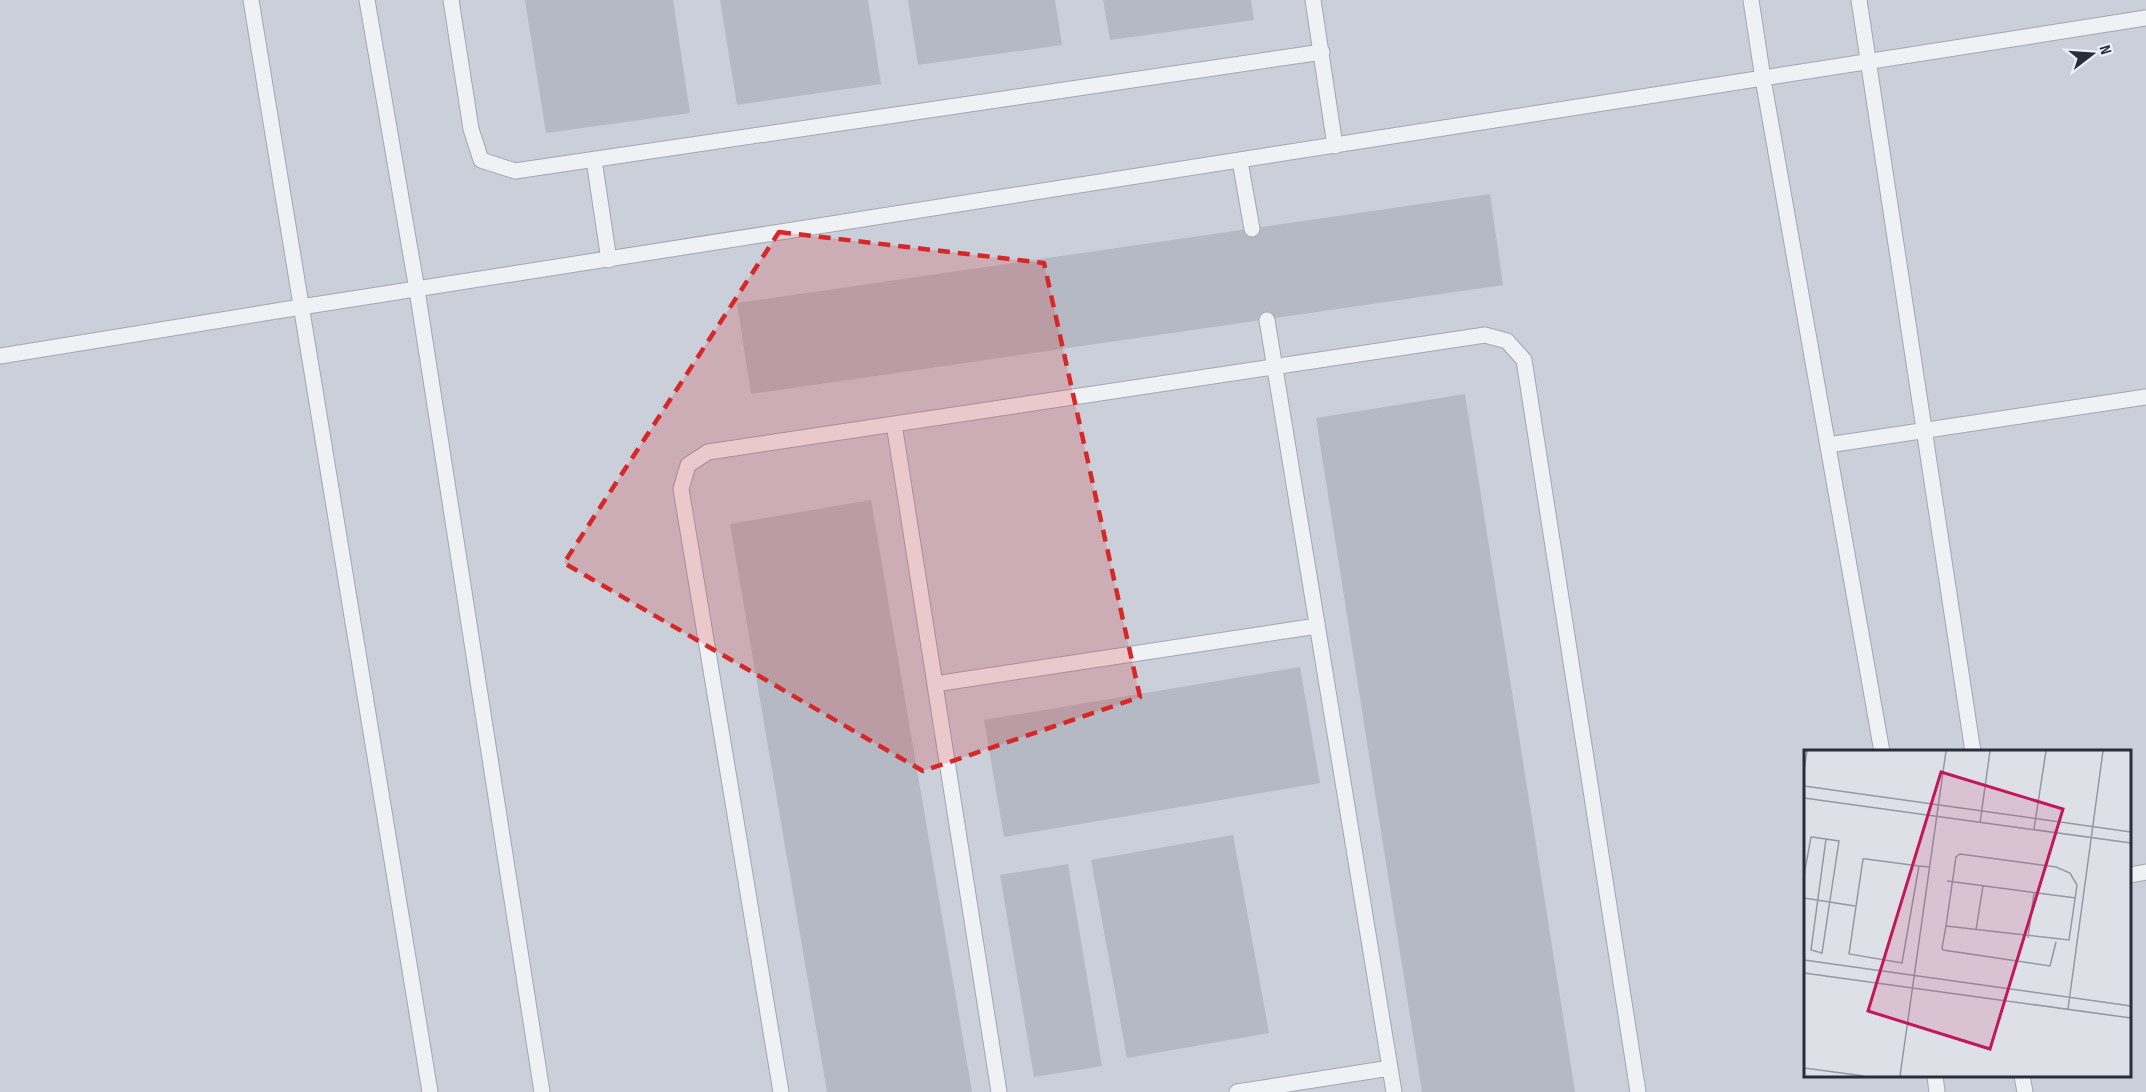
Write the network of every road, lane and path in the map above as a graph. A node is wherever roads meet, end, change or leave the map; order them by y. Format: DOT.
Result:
graph roads {
  1 [pos="251,0"];
  2 [pos="368,0"];
  3 [pos="451,0"];
  4 [pos="1313,0"];
  5 [pos="1751,0"];
  6 [pos="1859,0"];
  7 [pos="2146,18"];
  8 [pos="1322,52"];
  9 [pos="1868,61"];
  10 [pos="1763,79"];
  11 [pos="1335,146"];
  12 [pos="594,160"];
  13 [pos="1240,161"];
  14 [pos="1252,229"];
  15 [pos="609,260"];
  16 [pos="417,290"];
  17 [pos="301,307"];
  18 [pos="1267,320"];
  19 [pos="0,356"];
  20 [pos="1274,366"];
  21 [pos="2146,397"];
  22 [pos="894,424"];
  23 [pos="1924,432"];
  24 [pos="1828,445"];
  25 [pos="1317,626"];
  26 [pos="935,684"];
  27 [pos="1882,750"];
  28 [pos="1972,750"];
  29 [pos="2146,872"];
  30 [pos="2131,875"];
  31 [pos="1390,1068"];
  32 [pos="1935,1077"];
  33 [pos="2022,1077"];
  34 [pos="430,1092"];
  35 [pos="542,1092"];
  36 [pos="781,1092"];
  37 [pos="999,1092"];
  38 [pos="1238,1092"];
  39 [pos="1394,1092"];
  40 [pos="1638,1092"];
  41 [pos="1937,1092"];
  42 [pos="2025,1092"];
  1 -- 17 [label="lane"];
  2 -- 16 [label="lane"];
  3 -- 12 [label="lane"];
  4 -- 8 [label="lane"];
  5 -- 10 [label="lane"];
  6 -- 9 [label="lane"];
  7 -- 9 [label="lane"];
  8 -- 11 [label="lane"];
  8 -- 12 [label="lane"];
  9 -- 10 [label="lane"];
  9 -- 23 [label="lane"];
  10 -- 11 [label="lane"];
  10 -- 24 [label="lane"];
  11 -- 13 [label="lane"];
  12 -- 15 [label="lane"];
  13 -- 14 [label="lane"];
  13 -- 15 [label="lane"];
  15 -- 16 [label="lane"];
  16 -- 17 [label="lane"];
  16 -- 35 [label="lane"];
  17 -- 19 [label="lane"];
  17 -- 34 [label="lane"];
  18 -- 20 [label="lane"];
  20 -- 22 [label="lane"];
  20 -- 25 [label="lane"];
  20 -- 40 [label="lane"];
  21 -- 23 [label="lane"];
  22 -- 26 [label="lane"];
  22 -- 36 [label="lane"];
  23 -- 24 [label="lane"];
  23 -- 28 [label="lane"];
  24 -- 27 [label="lane"];
  25 -- 26 [label="lane"];
  25 -- 31 [label="lane"];
  26 -- 37 [label="lane"];
  29 -- 30 [label="lane"];
  31 -- 38 [label="lane"];
  31 -- 39 [label="lane"];
  32 -- 41 [label="lane"];
  33 -- 42 [label="lane"];
}
